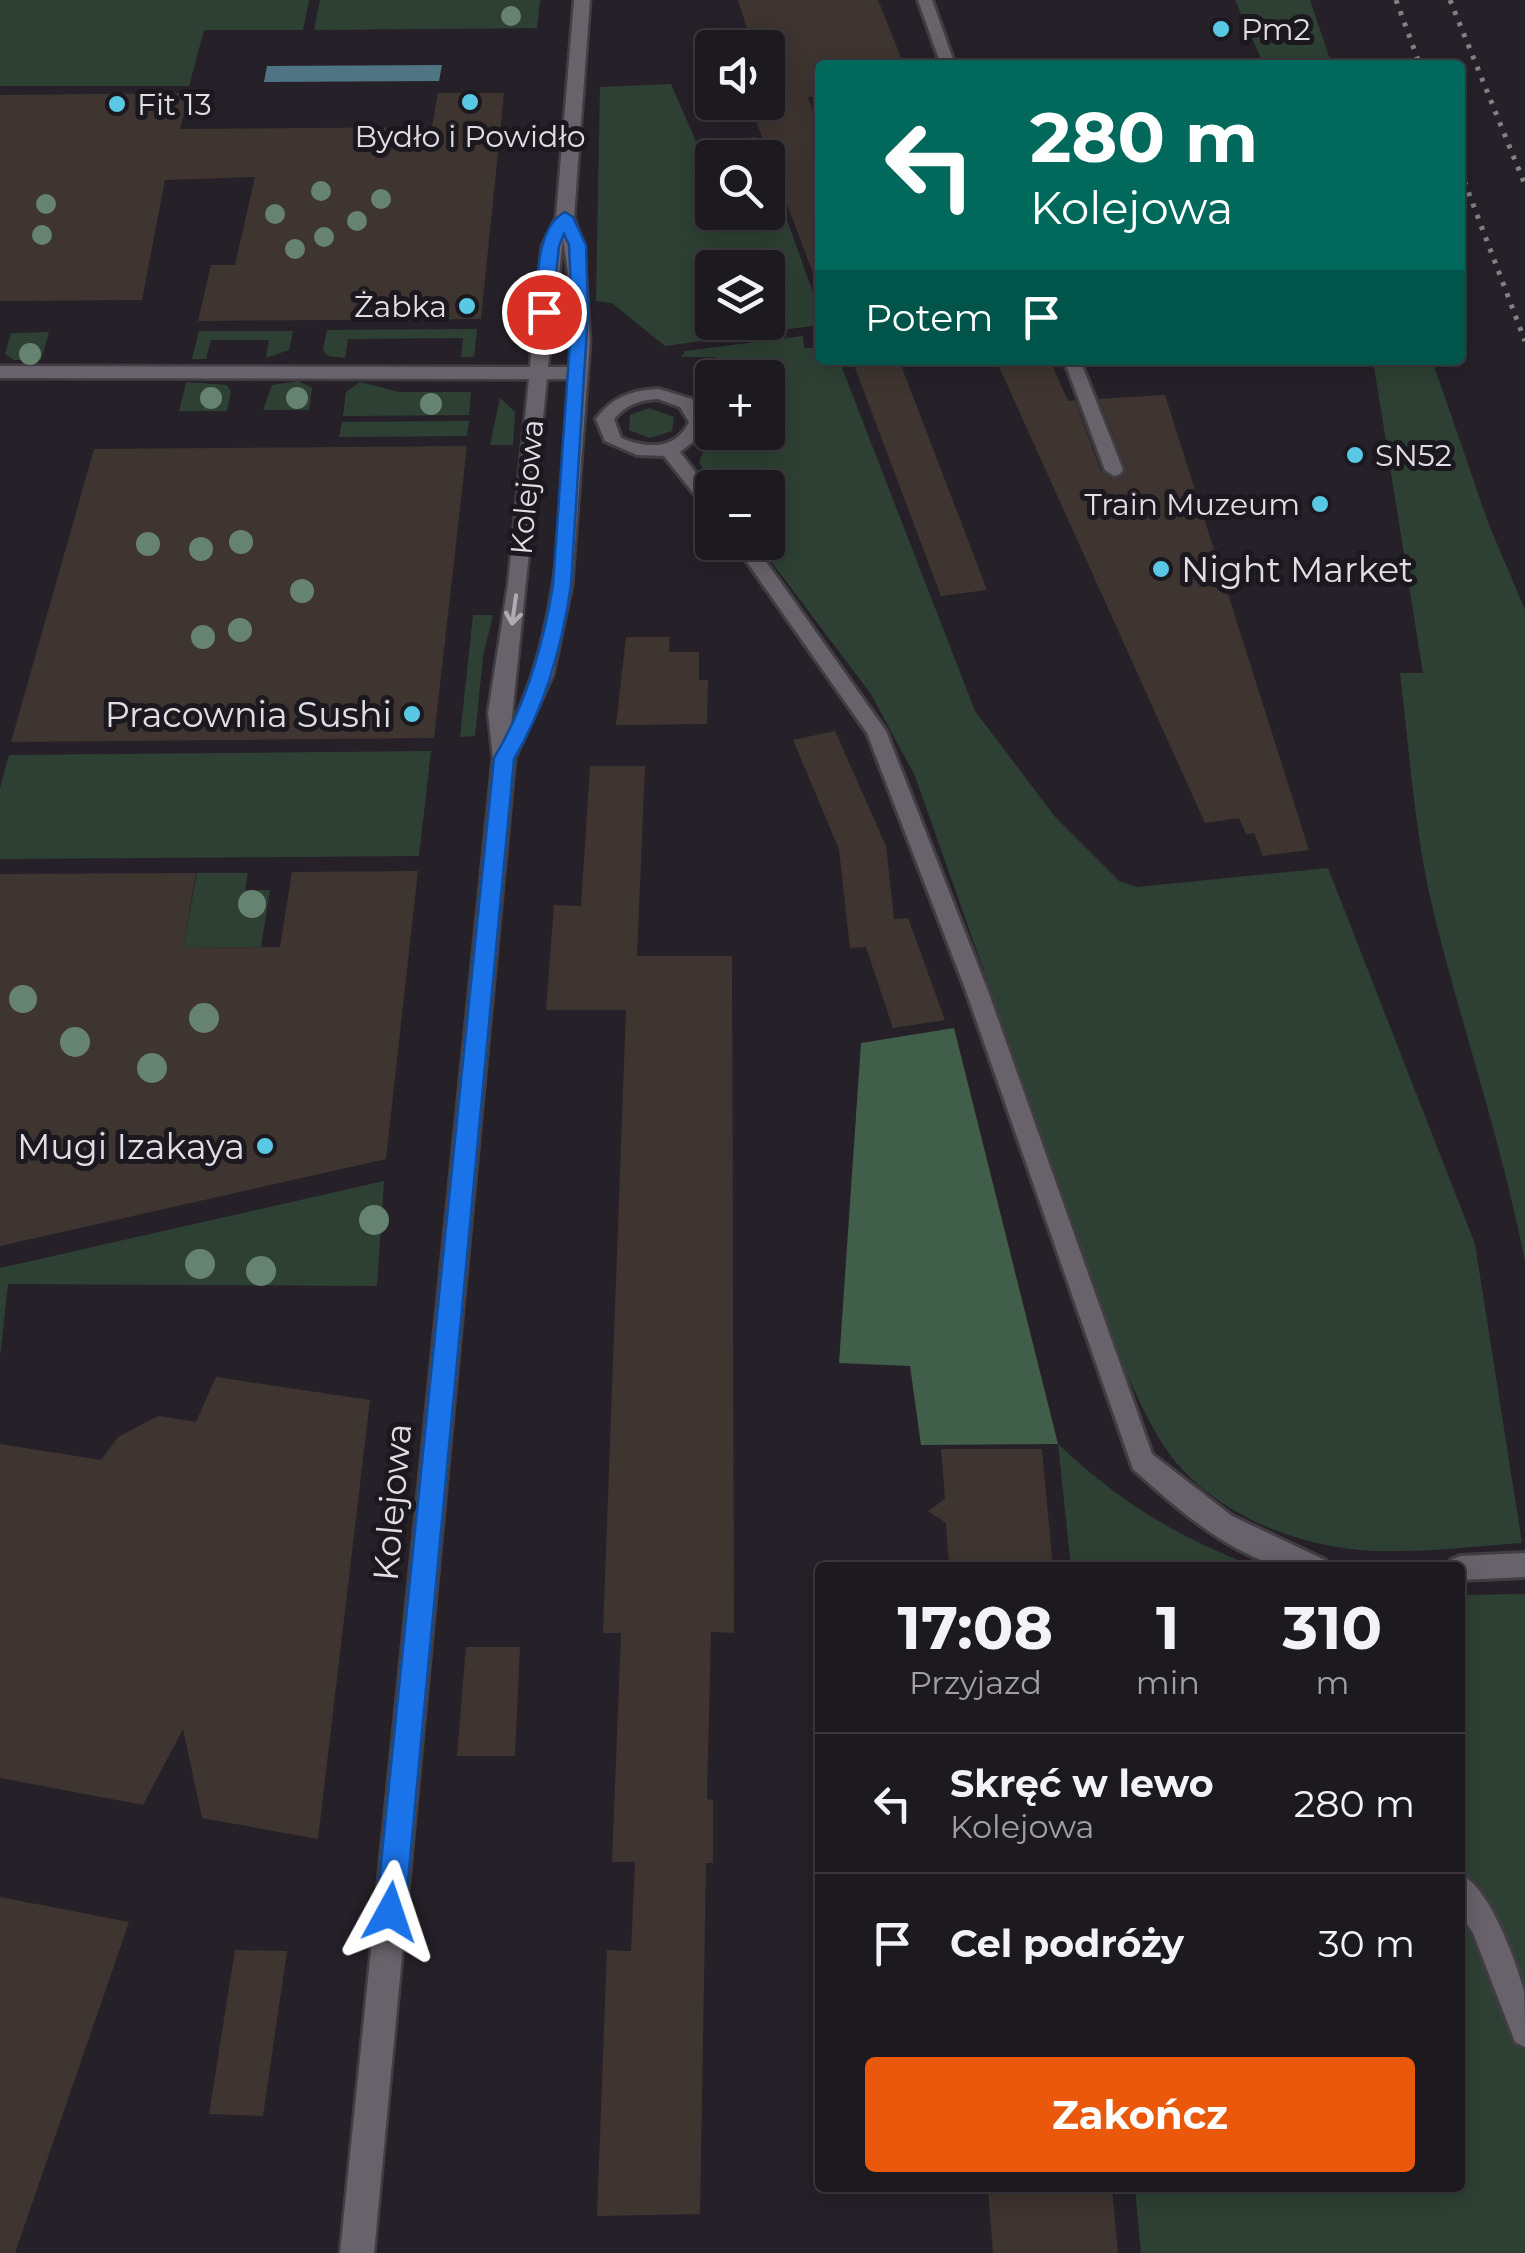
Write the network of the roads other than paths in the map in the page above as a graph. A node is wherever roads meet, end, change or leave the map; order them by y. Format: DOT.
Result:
graph roads {
  1 [pos="582,0"];
  2 [pos="925,0"];
  3 [pos="946,60"];
  4 [pos="565,217"];
  5 [pos="1074,365"];
  6 [pos="0,372"];
  7 [pos="577,373"];
  8 [pos="537,374"];
  9 [pos="605,418"];
  10 [pos="574,419"];
  11 [pos="668,449"];
  12 [pos="1114,470"];
  13 [pos="695,483"];
  14 [pos="755,560"];
  15 [pos="504,758"];
  16 [pos="1254,1555"];
  17 [pos="1287,1562"];
  18 [pos="1525,1564"];
  19 [pos="1465,1568"];
  20 [pos="1465,1896"];
  21 [pos="1525,2032"];
  22 [pos="358,2253"];
  1 -- 4 [label="street, Kolejowa"];
  2 -- 3 [label="lane"];
  4 -- 7 [label="street, Kolejowa"];
  4 -- 8 [label="street, Kolejowa"];
  5 -- 12 [label="lane"];
  6 -- 8 [label="street"];
  7 -- 8 [label="street"];
  7 -- 10 [label="street, Kolejowa"];
  8 -- 15 [label="street, Kolejowa, one-way"];
  9 -- 10 [label="lane"];
  9 -- 11 [label="lane"];
  9 -- 11 [label="lane"];
  10 -- 15 [label="street, Kolejowa"];
  11 -- 13 [label="lane"];
  14 -- 16 [label="lane"];
  15 -- 22 [label="street, Kolejowa"];
  16 -- 17 [label="lane"];
  18 -- 19 [label="lane"];
  20 -- 21 [label="lane"];
}
